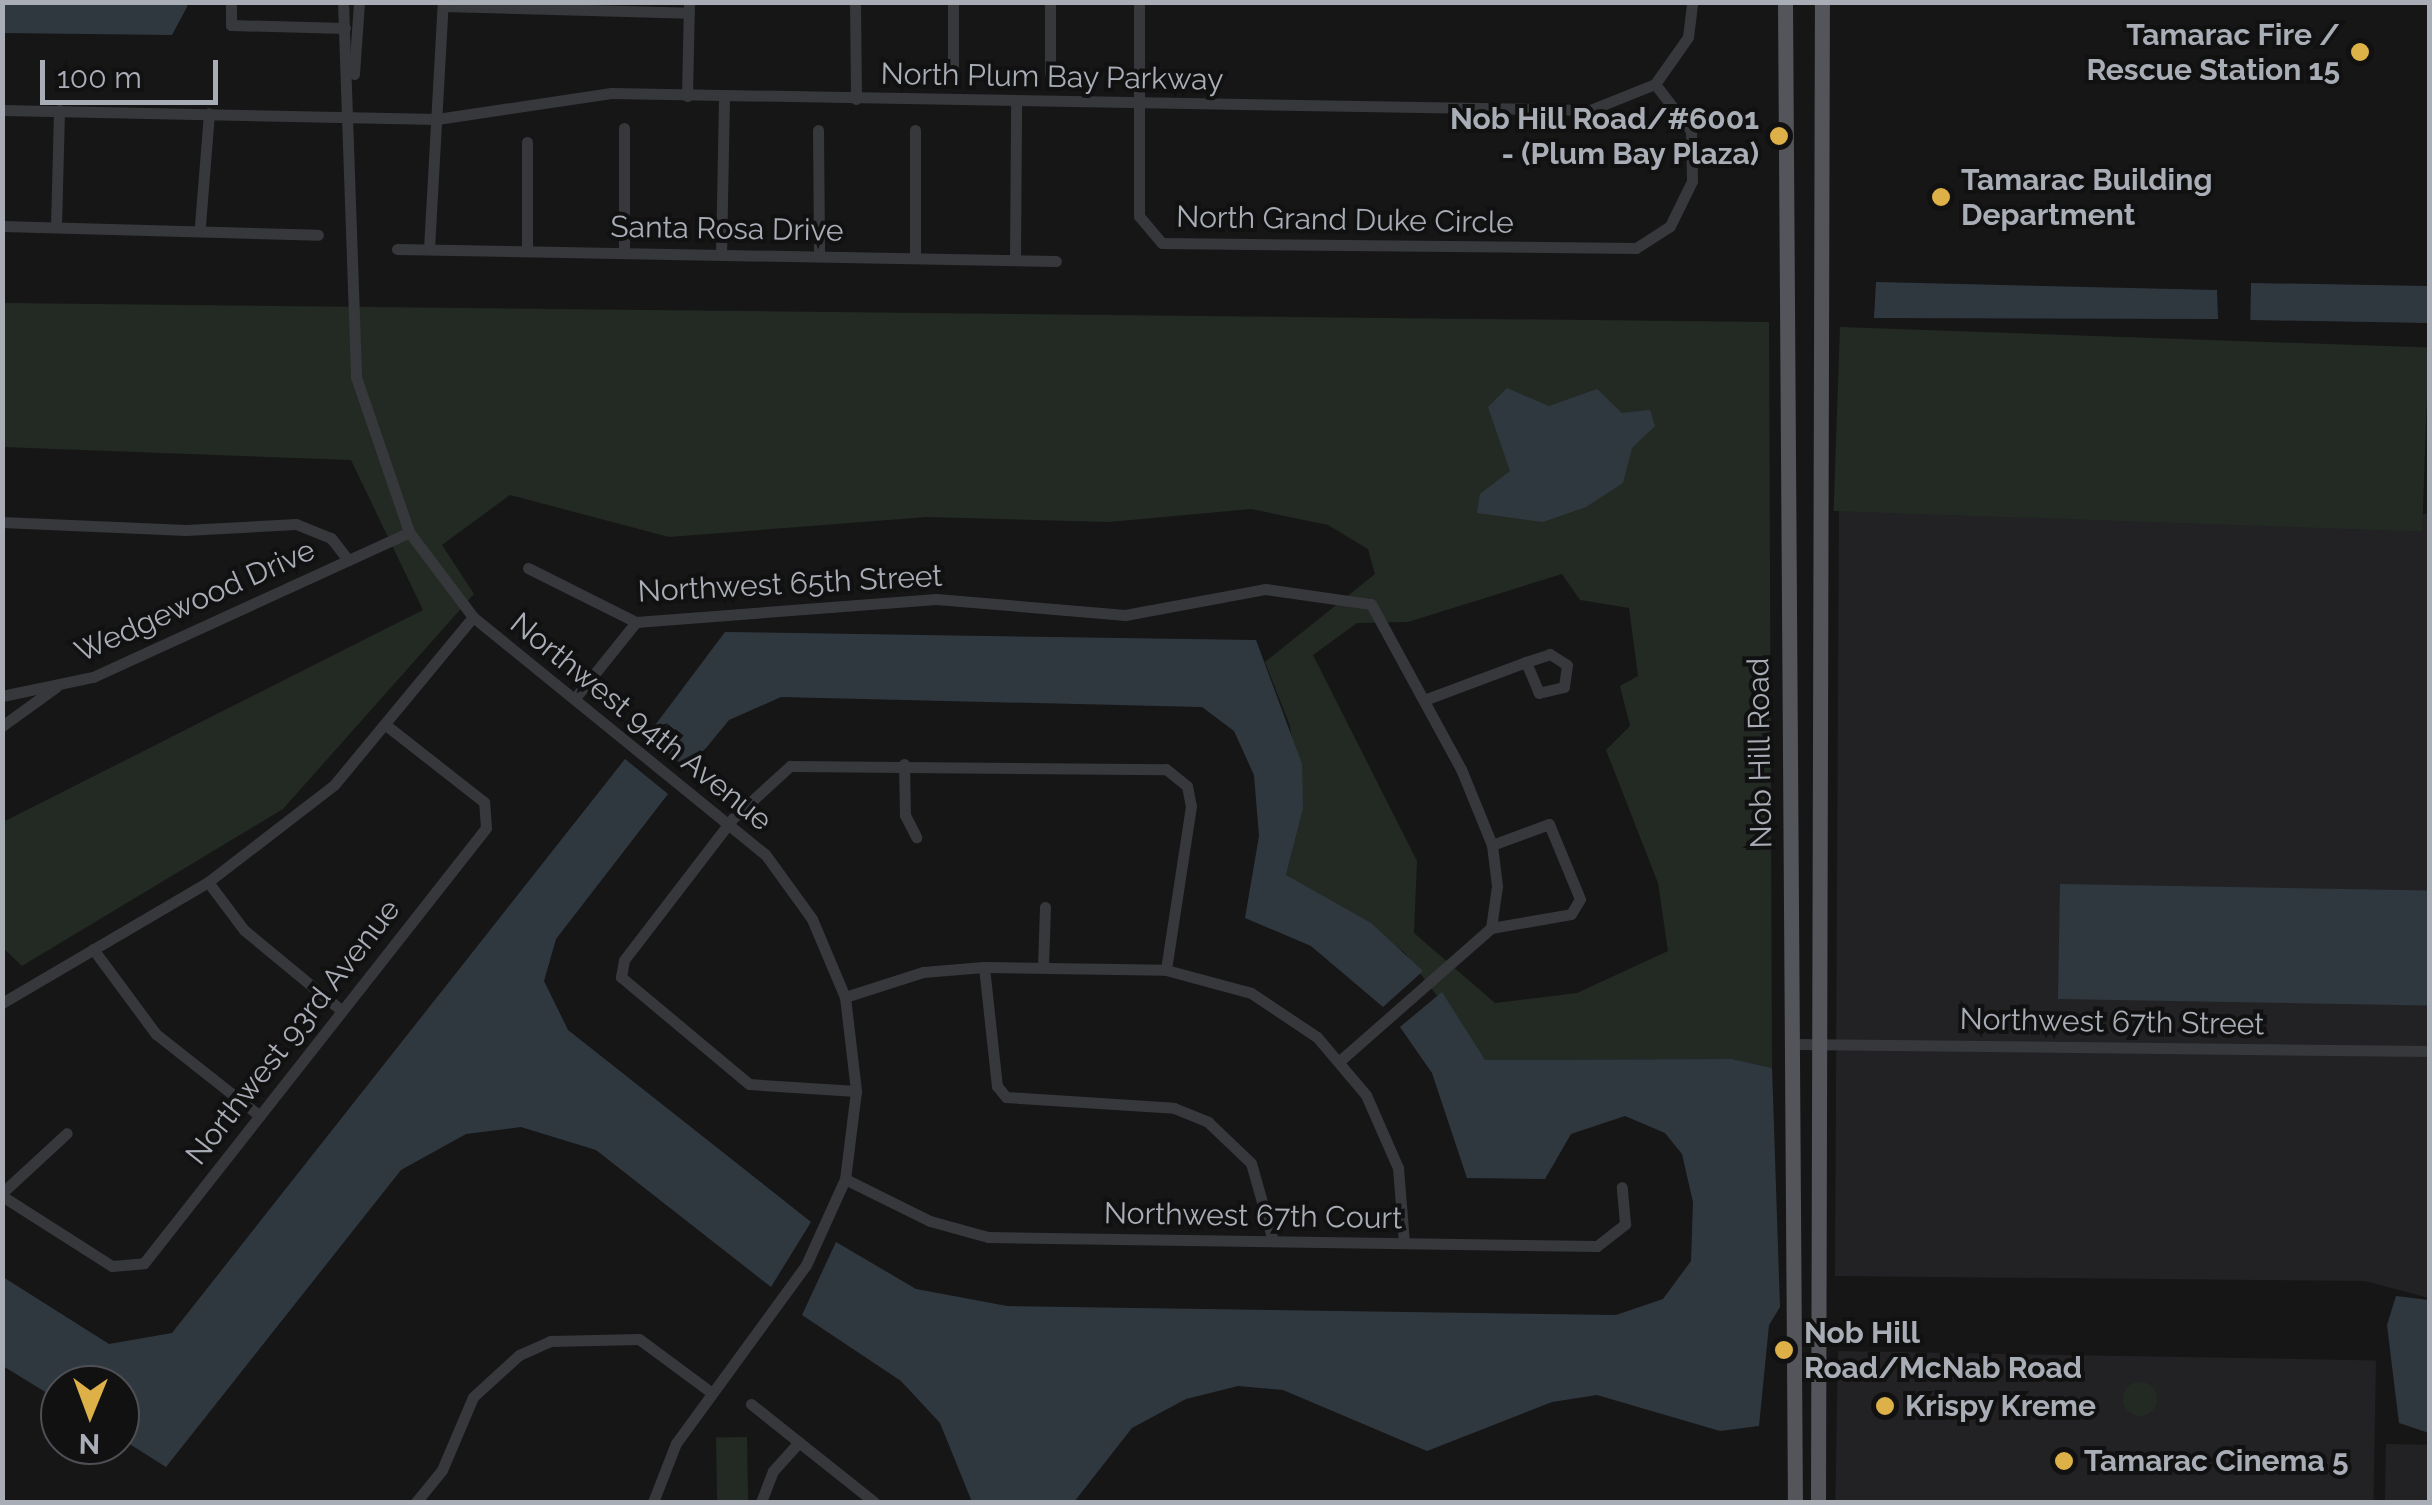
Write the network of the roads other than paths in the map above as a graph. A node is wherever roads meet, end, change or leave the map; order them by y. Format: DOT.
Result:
graph roads {
  1 [pos="344,2"];
  2 [pos="359,2"];
  3 [pos="855,2"];
  4 [pos="953,2"];
  5 [pos="1050,2"];
  6 [pos="1139,2"];
  7 [pos="1692,2"];
  8 [pos="1784,2"];
  9 [pos="1822,2"];
  10 [pos="231,4"];
  11 [pos="444,4"];
  12 [pos="689,8"];
  13 [pos="345,28"];
  14 [pos="952,70"];
  15 [pos="1050,73"];
  16 [pos="1655,84"];
  17 [pos="687,96"];
  18 [pos="724,97"];
  19 [pos="856,100"];
  20 [pos="1016,102"];
  21 [pos="1138,104"];
  22 [pos="2,110"];
  23 [pos="59,110"];
  24 [pos="209,113"];
  25 [pos="351,118"];
  26 [pos="438,119"];
  27 [pos="624,128"];
  28 [pos="818,130"];
  29 [pos="916,130"];
  30 [pos="527,142"];
  31 [pos="200,225"];
  32 [pos="2,226"];
  33 [pos="56,226"];
  34 [pos="318,236"];
  35 [pos="429,248"];
  36 [pos="398,249"];
  37 [pos="528,250"];
  38 [pos="624,253"];
  39 [pos="721,255"];
  40 [pos="818,256"];
  41 [pos="915,257"];
  42 [pos="1015,260"];
  43 [pos="1056,260"];
  44 [pos="2,522"];
  45 [pos="408,532"];
  46 [pos="348,560"];
  47 [pos="528,568"];
  48 [pos="472,617"];
  49 [pos="636,622"];
  50 [pos="1526,662"];
  51 [pos="58,686"];
  52 [pos="2,696"];
  53 [pos="576,698"];
  54 [pos="1424,700"];
  55 [pos="2,726"];
  56 [pos="387,726"];
  57 [pos="904,764"];
  58 [pos="732,819"];
  59 [pos="916,837"];
  60 [pos="1492,844"];
  61 [pos="208,882"];
  62 [pos="1045,906"];
  63 [pos="1490,928"];
  64 [pos="93,949"];
  65 [pos="984,967"];
  66 [pos="1043,967"];
  67 [pos="1166,970"];
  68 [pos="845,996"];
  69 [pos="2,1003"];
  70 [pos="342,1010"];
  71 [pos="1794,1044"];
  72 [pos="1822,1044"];
  73 [pos="2430,1051"];
  74 [pos="1341,1060"];
  75 [pos="856,1091"];
  76 [pos="260,1116"];
  77 [pos="67,1133"];
  78 [pos="845,1178"];
  79 [pos="1622,1187"];
  80 [pos="2,1194"];
  81 [pos="1273,1241"];
  82 [pos="1404,1243"];
  83 [pos="708,1390"];
  84 [pos="751,1404"];
  85 [pos="799,1442"];
  86 [pos="416,1502"];
  87 [pos="652,1502"];
  88 [pos="761,1502"];
  89 [pos="874,1502"];
  90 [pos="1795,1502"];
  91 [pos="1818,1502"];
  1 -- 13 [label="street, Northwest 94th Avenue"];
  2 -- 25 [label="street, Northwest 94th Avenue"];
  3 -- 19 [label="street"];
  4 -- 14 [label="street"];
  5 -- 15 [label="street"];
  6 -- 21 [label="street, North Grand Duke Circle"];
  7 -- 16 [label="street"];
  8 -- 71 [label="main road, Nob Hill Road"];
  9 -- 72 [label="main road, Nob Hill Road"];
  10 -- 13 [label="street"];
  11 -- 12 [label="street"];
  11 -- 26 [label="street"];
  12 -- 17 [label="street"];
  13 -- 25 [label="street, Northwest 94th Avenue"];
  16 -- 21 [label="street, North Plum Bay Parkway"];
  16 -- 21 [label="street, North Grand Duke Circle"];
  17 -- 18 [label="street, North Plum Bay Parkway"];
  17 -- 26 [label="street, North Plum Bay Parkway"];
  18 -- 19 [label="street, North Plum Bay Parkway"];
  18 -- 39 [label="street"];
  19 -- 20 [label="street, North Plum Bay Parkway"];
  20 -- 21 [label="street, North Plum Bay Parkway"];
  20 -- 42 [label="street"];
  22 -- 23 [label="street, North Plum Bay Parkway"];
  23 -- 24 [label="street, North Plum Bay Parkway"];
  23 -- 33 [label="street"];
  24 -- 25 [label="street, North Plum Bay Parkway"];
  24 -- 31 [label="street"];
  25 -- 26 [label="street, North Plum Bay Parkway"];
  25 -- 45 [label="street, Northwest 94th Avenue"];
  26 -- 35 [label="street"];
  27 -- 38 [label="street"];
  28 -- 40 [label="street"];
  29 -- 41 [label="street"];
  30 -- 37 [label="street"];
  31 -- 33 [label="street"];
  31 -- 34 [label="street"];
  32 -- 33 [label="street"];
  35 -- 36 [label="street, Santa Rosa Drive"];
  35 -- 37 [label="street, Santa Rosa Drive"];
  37 -- 38 [label="street, Santa Rosa Drive"];
  38 -- 39 [label="street, Santa Rosa Drive"];
  39 -- 40 [label="street, Santa Rosa Drive"];
  40 -- 41 [label="street, Santa Rosa Drive"];
  41 -- 42 [label="street, Santa Rosa Drive"];
  42 -- 43 [label="street, Santa Rosa Drive"];
  44 -- 46 [label="street"];
  45 -- 46 [label="street, Wedgewood Drive"];
  45 -- 48 [label="street, Northwest 94th Avenue"];
  46 -- 51 [label="street, Wedgewood Drive"];
  47 -- 49 [label="street, Northwest 65th Street"];
  48 -- 53 [label="street, Northwest 94th Avenue"];
  48 -- 56 [label="street"];
  49 -- 53 [label="street"];
  49 -- 54 [label="street, Northwest 65th Street"];
  50 -- 54 [label="street"];
  51 -- 52 [label="street, Wedgewood Drive"];
  51 -- 55 [label="street"];
  53 -- 58 [label="street, Northwest 94th Avenue"];
  54 -- 60 [label="street"];
  56 -- 61 [label="street"];
  56 -- 70 [label="street, Northwest 93rd Avenue"];
  57 -- 58 [label="street"];
  57 -- 59 [label="street"];
  57 -- 67 [label="street"];
  58 -- 68 [label="street, Northwest 94th Avenue"];
  58 -- 75 [label="street"];
  60 -- 63 [label="street"];
  60 -- 63 [label="street"];
  61 -- 64 [label="street"];
  61 -- 70 [label="street"];
  62 -- 66 [label="street"];
  63 -- 74 [label="street"];
  64 -- 69 [label="street"];
  64 -- 76 [label="street"];
  65 -- 66 [label="street"];
  65 -- 68 [label="street"];
  65 -- 81 [label="street"];
  66 -- 67 [label="street"];
  67 -- 74 [label="street"];
  68 -- 75 [label="street, Northwest 94th Avenue"];
  70 -- 76 [label="street, Northwest 93rd Avenue"];
  71 -- 72 [label="street, Northwest 67th Street"];
  71 -- 90 [label="main road, Nob Hill Road"];
  72 -- 73 [label="street, Northwest 67th Street"];
  72 -- 91 [label="main road, Nob Hill Road"];
  74 -- 82 [label="street"];
  75 -- 78 [label="street, Northwest 94th Avenue"];
  76 -- 80 [label="street, Northwest 93rd Avenue"];
  77 -- 80 [label="street"];
  78 -- 81 [label="street, Northwest 67th Court"];
  78 -- 83 [label="street, Northwest 94th Avenue"];
  79 -- 82 [label="street, Northwest 67th Court"];
  81 -- 82 [label="street, Northwest 67th Court"];
  83 -- 86 [label="street"];
  83 -- 87 [label="street, Northwest 94th Avenue"];
  84 -- 85 [label="street"];
  85 -- 88 [label="street"];
  85 -- 89 [label="street"];
}
